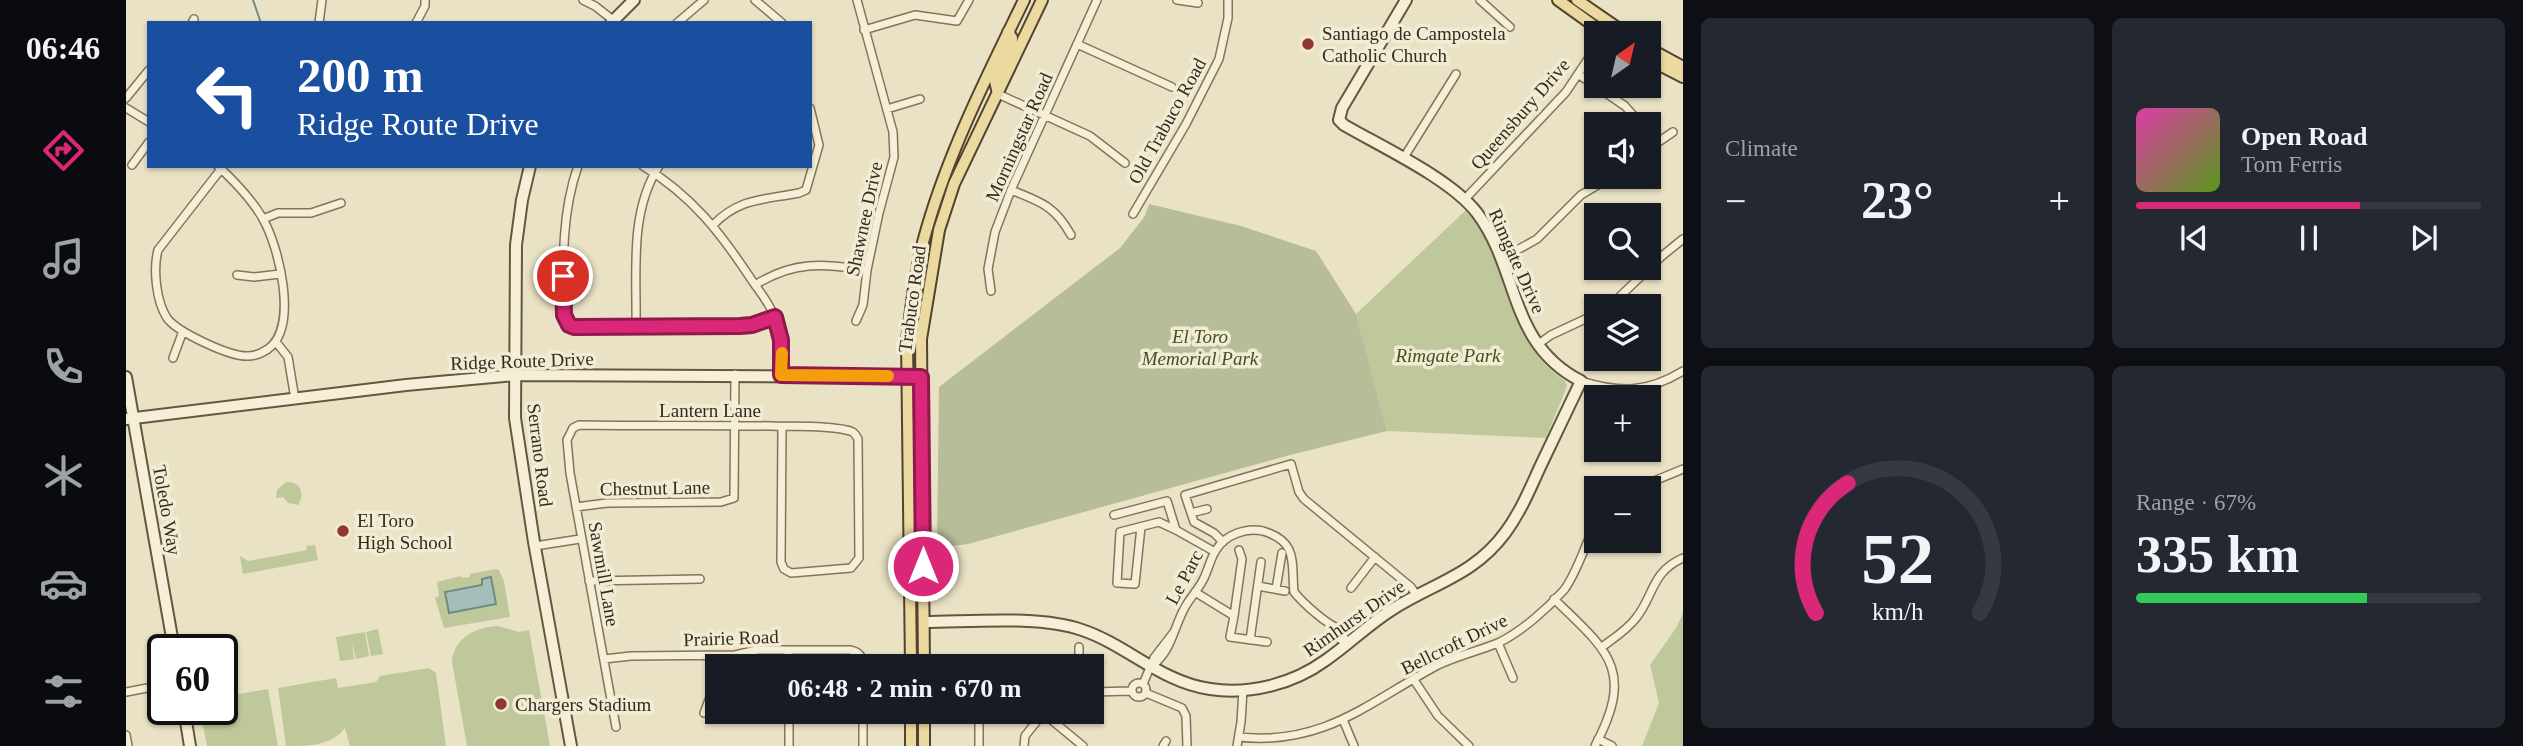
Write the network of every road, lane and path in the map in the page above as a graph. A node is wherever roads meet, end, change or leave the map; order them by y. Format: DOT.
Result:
graph roads {
  1 [pos="322,0"];
  2 [pos="425,0"];
  3 [pos="583,0"];
  4 [pos="634,0"];
  5 [pos="755,0"];
  6 [pos="857,0"];
  7 [pos="969,0"];
  8 [pos="1024,0"];
  9 [pos="1042,0"];
  10 [pos="1097,0"];
  11 [pos="1177,0"];
  12 [pos="1227,0"];
  13 [pos="1406,0"];
  14 [pos="1480,0"];
  15 [pos="1558,0"];
  16 [pos="1577,0"];
  17 [pos="701,1"];
  18 [pos="1198,3"];
  19 [pos="1590,9"];
  20 [pos="319,21"];
  21 [pos="417,21"];
  22 [pos="612,21"];
  23 [pos="679,21"];
  24 [pos="780,21"];
  25 [pos="1587,21"];
  26 [pos="1595,21"];
  27 [pos="1608,21"];
  28 [pos="1510,27"];
  29 [pos="864,30"];
  30 [pos="1008,32"];
  31 [pos="1077,44"];
  32 [pos="1661,55"];
  33 [pos="1584,65"];
  34 [pos="1661,66"];
  35 [pos="1683,67"];
  36 [pos="147,72"];
  37 [pos="1457,74"];
  38 [pos="1578,74"];
  39 [pos="1683,77"];
  40 [pos="1172,87"];
  41 [pos="998,94"];
  42 [pos="126,98"];
  43 [pos="920,99"];
  44 [pos="126,108"];
  45 [pos="887,109"];
  46 [pos="1630,112"];
  47 [pos="1045,115"];
  48 [pos="812,116"];
  49 [pos="147,121"];
  50 [pos="1673,132"];
  51 [pos="1661,140"];
  52 [pos="147,145"];
  53 [pos="1403,159"];
  54 [pos="1125,163"];
  55 [pos="132,165"];
  56 [pos="219,168"];
  57 [pos="530,168"];
  58 [pos="577,168"];
  59 [pos="657,170"];
  60 [pos="1591,189"];
  61 [pos="1011,190"];
  62 [pos="1465,199"];
  63 [pos="341,202"];
  64 [pos="1133,214"];
  65 [pos="263,219"];
  66 [pos="713,225"];
  67 [pos="1071,235"];
  68 [pos="1683,239"];
  69 [pos="1501,259"];
  70 [pos="867,270"];
  71 [pos="280,274"];
  72 [pos="237,275"];
  73 [pos="755,285"];
  74 [pos="991,291"];
  75 [pos="1622,294"];
  76 [pos="775,317"];
  77 [pos="1584,320"];
  78 [pos="856,321"];
  79 [pos="636,325"];
  80 [pos="183,331"];
  81 [pos="276,342"];
  82 [pos="1537,345"];
  83 [pos="173,358"];
  84 [pos="1683,371"];
  85 [pos="735,374"];
  86 [pos="515,375"];
  87 [pos="781,375"];
  88 [pos="126,377"];
  89 [pos="907,377"];
  90 [pos="921,377"];
  91 [pos="1581,381"];
  92 [pos="295,399"];
  93 [pos="130,419"];
  94 [pos="735,425"];
  95 [pos="782,427"];
  96 [pos="573,428"];
  97 [pos="908,457"];
  98 [pos="1683,469"];
  99 [pos="1661,478"];
  100 [pos="923,505"];
  101 [pos="576,507"];
  102 [pos="1207,509"];
  103 [pos="1191,513"];
  104 [pos="1114,515"];
  105 [pos="1141,527"];
  106 [pos="1176,530"];
  107 [pos="580,539"];
  108 [pos="1223,542"];
  109 [pos="535,546"];
  110 [pos="1584,549"];
  111 [pos="1239,550"];
  112 [pos="1215,552"];
  113 [pos="1282,553"];
  114 [pos="1375,557"];
  115 [pos="1683,558"];
  116 [pos="1261,562"];
  117 [pos="909,565"];
  118 [pos="700,579"];
  119 [pos="589,581"];
  120 [pos="1258,586"];
  121 [pos="1351,588"];
  122 [pos="1276,589"];
  123 [pos="1285,591"];
  124 [pos="1195,592"];
  125 [pos="1417,596"];
  126 [pos="1554,599"];
  127 [pos="1234,616"];
  128 [pos="924,622"];
  129 [pos="170,634"];
  130 [pos="1250,640"];
  131 [pos="1267,642"];
  132 [pos="1348,643"];
  133 [pos="1498,643"];
  134 [pos="1079,647"];
  135 [pos="1602,647"];
  136 [pos="788,651"];
  137 [pos="739,654"];
  138 [pos="860,654"];
  139 [pos="911,654"];
  140 [pos="915,654"];
  141 [pos="924,654"];
  142 [pos="1079,654"];
  143 [pos="705,656"];
  144 [pos="604,659"];
  145 [pos="1151,667"];
  146 [pos="1513,678"];
  147 [pos="1414,680"];
  148 [pos="1143,684"];
  149 [pos="147,688"];
  150 [pos="1243,690"];
  151 [pos="1132,691"];
  152 [pos="126,692"];
  153 [pos="1104,692"];
  154 [pos="1146,693"];
  155 [pos="1344,722"];
  156 [pos="789,724"];
  157 [pos="863,724"];
  158 [pos="911,724"];
  159 [pos="924,724"];
  160 [pos="979,724"];
  161 [pos="1035,724"];
  162 [pos="1056,724"];
  163 [pos="187,725"];
  164 [pos="616,727"];
  165 [pos="126,735"];
  166 [pos="1239,737"];
  167 [pos="1288,743"];
  168 [pos="1596,743"];
  169 [pos="128,746"];
  170 [pos="190,746"];
  171 [pos="570,746"];
  172 [pos="789,746"];
  173 [pos="863,746"];
  174 [pos="911,746"];
  175 [pos="924,746"];
  176 [pos="979,746"];
  177 [pos="1024,746"];
  178 [pos="1083,746"];
  179 [pos="1187,746"];
  180 [pos="1237,746"];
  181 [pos="1354,746"];
  182 [pos="1469,746"];
  183 [pos="1612,746"];
  1 -- 20 [label="street"];
  2 -- 21 [label="street"];
  3 -- 22 [label="street"];
  4 -- 22 [label="street"];
  5 -- 24 [label="street"];
  6 -- 29 [label="street, Shawnee Drive"];
  7 -- 29 [label="street"];
  8 -- 30 [label="main road, Trabuco Road"];
  9 -- 41 [label="main road, Trabuco Road"];
  10 -- 31 [label="street, Morningstar Road"];
  11 -- 18 [label="street"];
  12 -- 64 [label="street, Old Trabuco Road"];
  13 -- 53 [label="street, Rimgate Drive"];
  14 -- 28 [label="street"];
  15 -- 25 [label="main road"];
  16 -- 19 [label="main road"];
  17 -- 23 [label="street"];
  19 -- 26 [label="main road"];
  19 -- 27 [label="main road"];
  29 -- 45 [label="street, Shawnee Drive"];
  30 -- 41 [label="main road"];
  30 -- 89 [label="main road, Trabuco Road"];
  31 -- 40 [label="street"];
  31 -- 47 [label="street, Morningstar Road"];
  32 -- 35 [label="main road"];
  33 -- 38 [label="street, Queensbury Drive"];
  34 -- 39 [label="main road"];
  36 -- 42 [label="street"];
  37 -- 53 [label="street"];
  38 -- 46 [label="street"];
  38 -- 62 [label="street, Queensbury Drive"];
  41 -- 47 [label="street"];
  41 -- 90 [label="main road, Trabuco Road"];
  43 -- 45 [label="street"];
  44 -- 49 [label="street"];
  45 -- 70 [label="street, Shawnee Drive"];
  47 -- 54 [label="street"];
  47 -- 61 [label="street, Morningstar Road"];
  48 -- 66 [label="street"];
  50 -- 51 [label="street"];
  52 -- 55 [label="street"];
  53 -- 62 [label="street, Rimgate Drive"];
  56 -- 65 [label="street"];
  56 -- 80 [label="street"];
  57 -- 86 [label="street, Serrano Road"];
  58 -- 79 [label="street"];
  59 -- 66 [label="street"];
  59 -- 79 [label="street"];
  60 -- 69 [label="street"];
  61 -- 67 [label="street"];
  61 -- 74 [label="street, Morningstar Road"];
  62 -- 69 [label="street, Rimgate Drive"];
  63 -- 65 [label="street"];
  65 -- 71 [label="street"];
  66 -- 73 [label="street"];
  68 -- 75 [label="street"];
  69 -- 82 [label="street, Rimgate Drive"];
  70 -- 73 [label="street"];
  70 -- 78 [label="street, Shawnee Drive"];
  71 -- 72 [label="street"];
  71 -- 81 [label="street"];
  73 -- 76 [label="street"];
  76 -- 79 [label="street"];
  76 -- 87 [label="street"];
  77 -- 82 [label="street"];
  80 -- 81 [label="street"];
  80 -- 83 [label="street"];
  81 -- 92 [label="street"];
  82 -- 91 [label="street, Rimgate Drive"];
  84 -- 91 [label="street"];
  85 -- 86 [label="street, Ridge Route Drive"];
  85 -- 87 [label="street, Ridge Route Drive"];
  85 -- 94 [label="street"];
  86 -- 92 [label="street, Ridge Route Drive"];
  86 -- 109 [label="street, Serrano Road"];
  87 -- 89 [label="street, Ridge Route Drive"];
  88 -- 93 [label="street, Toledo Way"];
  89 -- 90 [label="street, Ridge Route Drive"];
  89 -- 97 [label="main road, Trabuco Road"];
  90 -- 100 [label="main road, Trabuco Road"];
  91 -- 125 [label="street, Rimhurst Drive"];
  92 -- 93 [label="street, Ridge Route Drive"];
  93 -- 129 [label="street, Toledo Way"];
  94 -- 95 [label="street, Lantern Lane"];
  94 -- 96 [label="street, Lantern Lane"];
  94 -- 101 [label="street, Chestnut Lane"];
  95 -- 95 [label="street, Lantern Lane"];
  96 -- 101 [label="street, Sawmill Lane"];
  97 -- 100 [label="main road"];
  97 -- 117 [label="main road, Trabuco Road"];
  98 -- 99 [label="street"];
  100 -- 128 [label="main road, Trabuco Road"];
  101 -- 107 [label="street, Sawmill Lane"];
  102 -- 103 [label="street"];
  103 -- 108 [label="street"];
  103 -- 114 [label="street"];
  104 -- 106 [label="street"];
  105 -- 105 [label="street"];
  105 -- 106 [label="street"];
  106 -- 112 [label="street"];
  107 -- 109 [label="street"];
  107 -- 119 [label="street, Sawmill Lane"];
  108 -- 112 [label="street, Le Parc"];
  108 -- 132 [label="street, Le Parc"];
  109 -- 171 [label="street, Serrano Road"];
  110 -- 126 [label="street, Bellcroft Drive"];
  111 -- 127 [label="street"];
  112 -- 124 [label="street, Le Parc"];
  113 -- 122 [label="street"];
  114 -- 121 [label="street"];
  114 -- 125 [label="street"];
  115 -- 135 [label="street"];
  116 -- 120 [label="street"];
  117 -- 128 [label="main road"];
  117 -- 139 [label="main road, Trabuco Road"];
  118 -- 119 [label="street"];
  119 -- 144 [label="street, Sawmill Lane"];
  120 -- 122 [label="street"];
  120 -- 130 [label="street"];
  122 -- 123 [label="street"];
  124 -- 127 [label="street"];
  124 -- 145 [label="street, Le Parc"];
  125 -- 132 [label="street, Rimhurst Drive"];
  126 -- 133 [label="street, Bellcroft Drive"];
  126 -- 135 [label="street"];
  127 -- 130 [label="street"];
  128 -- 140 [label="main road"];
  128 -- 141 [label="main road, Trabuco Road"];
  128 -- 145 [label="street, Rimhurst Drive"];
  130 -- 131 [label="street"];
  132 -- 150 [label="street, Rimhurst Drive"];
  133 -- 146 [label="street"];
  133 -- 147 [label="street, Bellcroft Drive"];
  134 -- 142 [label="street"];
  135 -- 168 [label="street"];
  136 -- 137 [label="street, Prairie Road"];
  136 -- 138 [label="street, Prairie Road"];
  143 -- 144 [label="street, Prairie Road"];
  144 -- 164 [label="street, Sawmill Lane"];
  145 -- 148 [label="street, Le Parc"];
  145 -- 150 [label="street, Rimhurst Drive"];
  147 -- 155 [label="street, Bellcroft Drive"];
  147 -- 182 [label="street"];
  148 -- 151 [label="street"];
  148 -- 154 [label="street"];
  149 -- 152 [label="street"];
  150 -- 166 [label="street"];
  151 -- 153 [label="street"];
  151 -- 154 [label="street"];
  154 -- 179 [label="street"];
  155 -- 167 [label="street, Bellcroft Drive"];
  155 -- 181 [label="street"];
  156 -- 172 [label="street"];
  157 -- 173 [label="street"];
  158 -- 174 [label="main road"];
  159 -- 175 [label="main road"];
  160 -- 176 [label="street"];
  161 -- 177 [label="street"];
  162 -- 178 [label="street"];
  163 -- 170 [label="street"];
  165 -- 169 [label="street"];
  166 -- 167 [label="street, Bellcroft Drive"];
  166 -- 180 [label="street"];
  168 -- 183 [label="street"];
}
